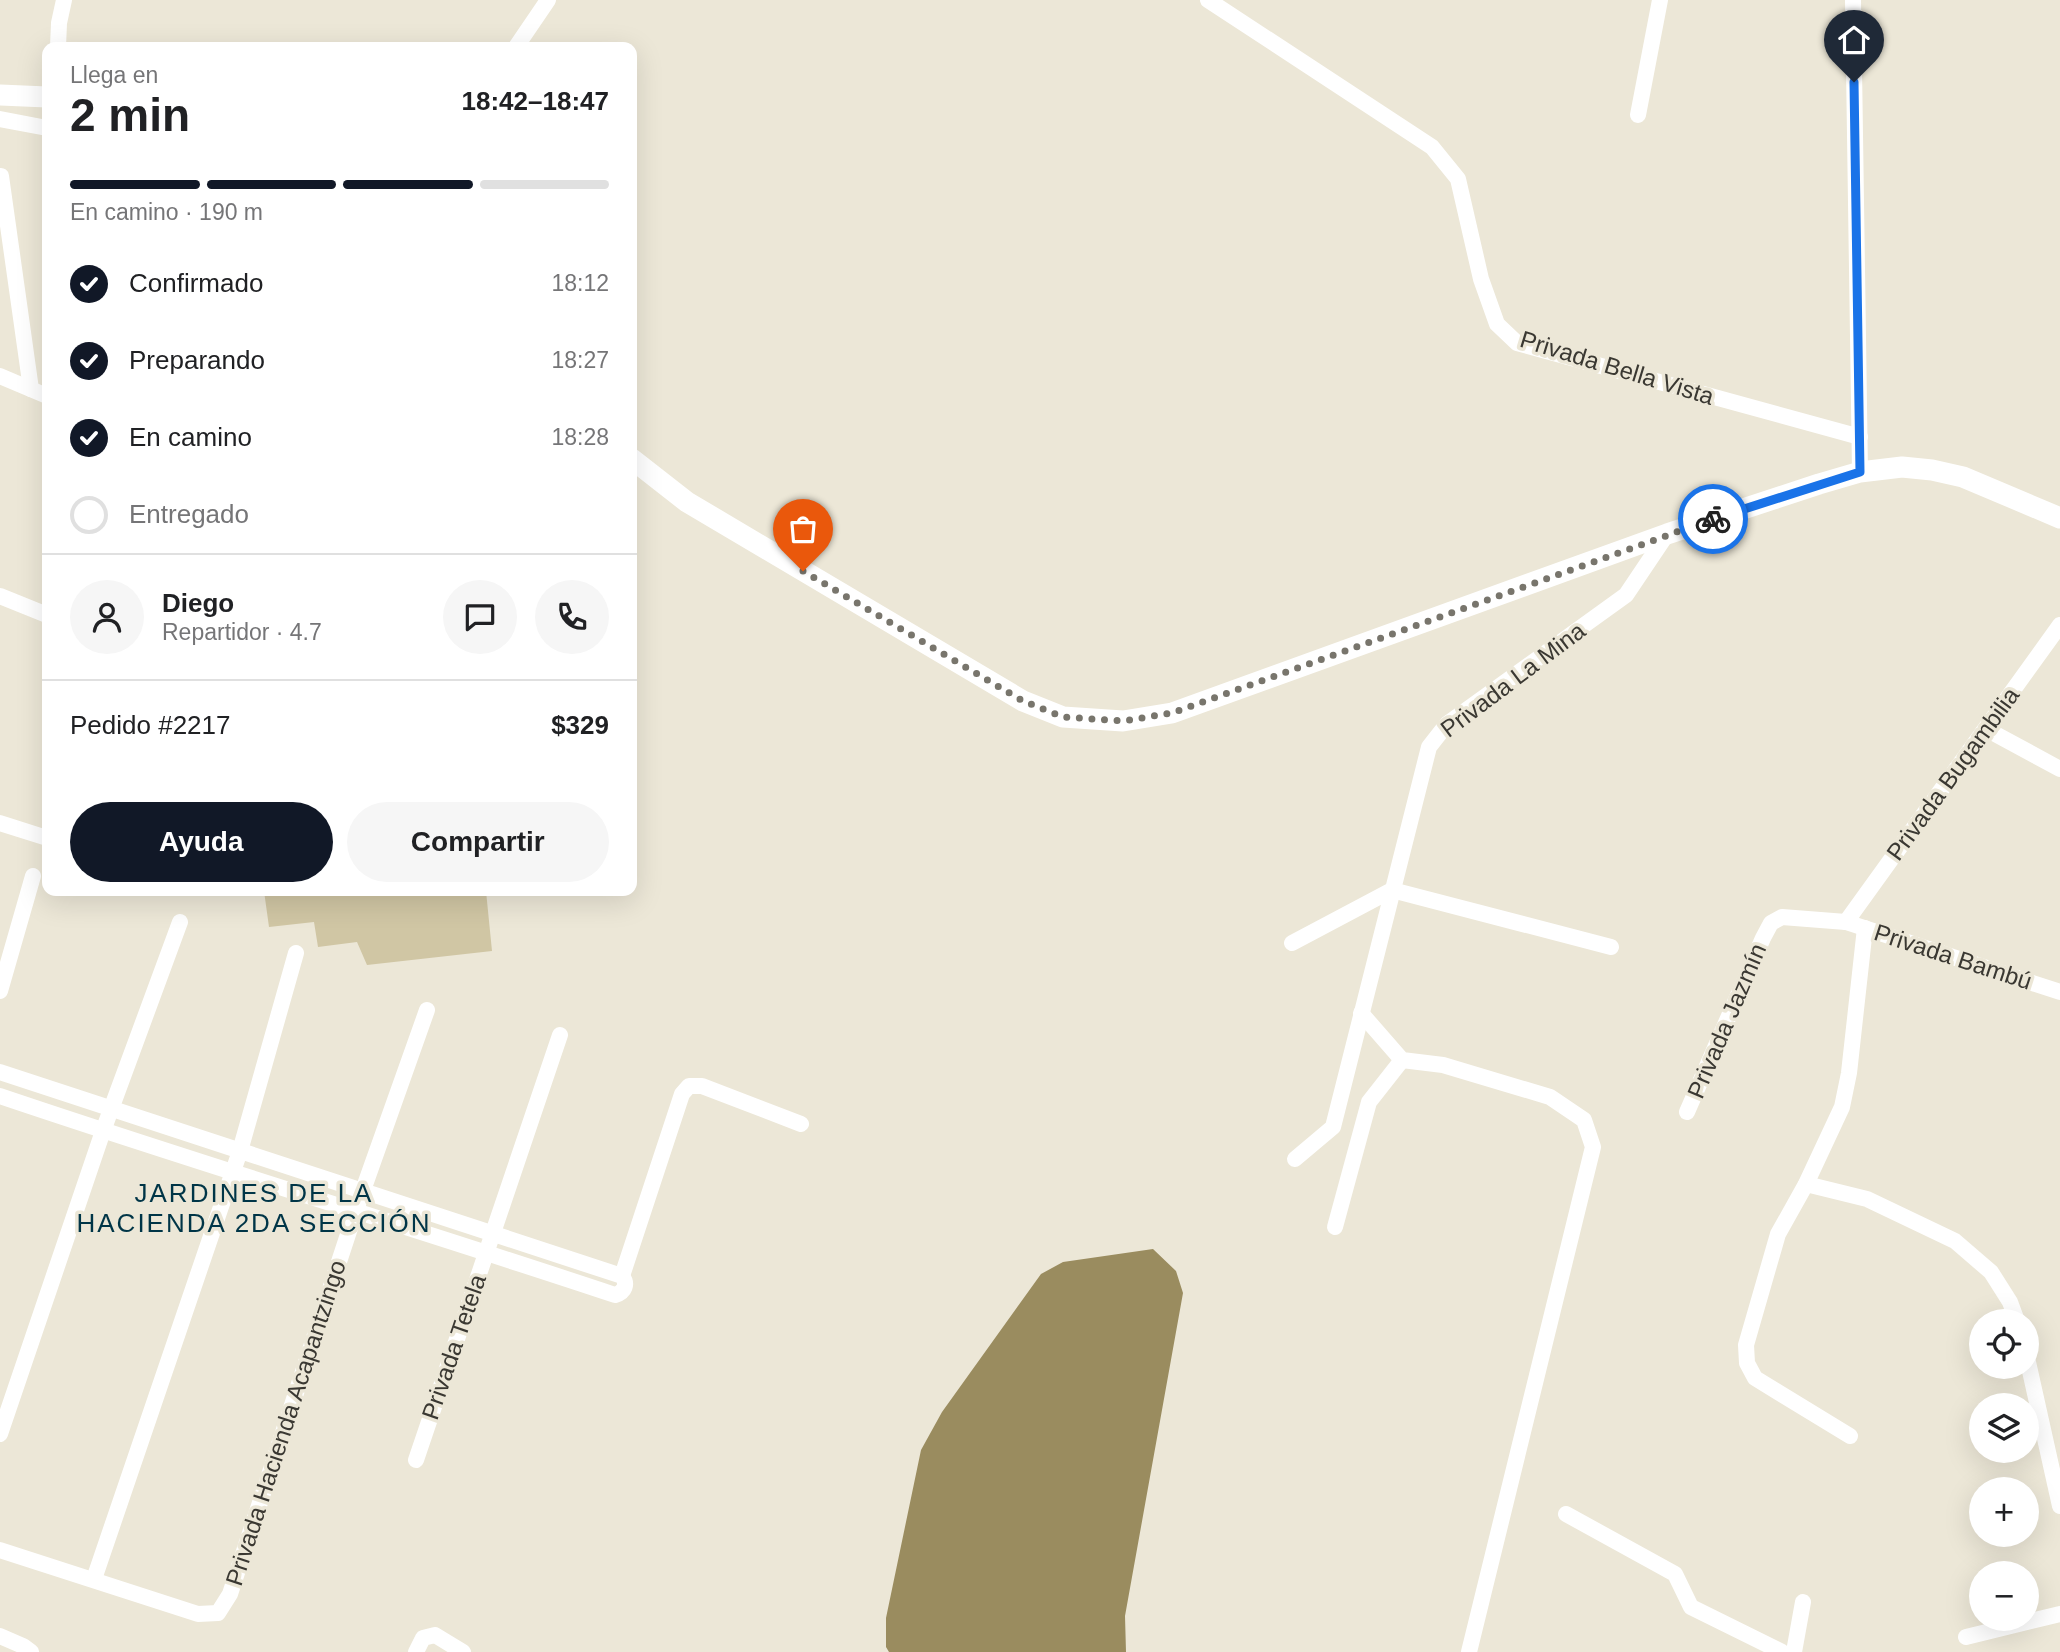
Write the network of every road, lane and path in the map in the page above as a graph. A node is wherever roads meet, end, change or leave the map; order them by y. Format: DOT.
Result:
graph roads {
  1 [pos="64,0"];
  2 [pos="548,0"];
  3 [pos="1208,0"];
  4 [pos="1660,0"];
  5 [pos="1853,0"];
  6 [pos="58,42"];
  7 [pos="519,42"];
  8 [pos="0,95"];
  9 [pos="42,97"];
  10 [pos="1638,115"];
  11 [pos="0,119"];
  12 [pos="42,127"];
  13 [pos="1,176"];
  14 [pos="0,376"];
  15 [pos="31,389"];
  16 [pos="42,394"];
  17 [pos="1860,437"];
  18 [pos="637,463"];
  19 [pos="1860,472"];
  20 [pos="2060,518"];
  21 [pos="1667,534"];
  22 [pos="0,596"];
  23 [pos="42,613"];
  24 [pos="2060,625"];
  25 [pos="1986,729"];
  26 [pos="2060,769"];
  27 [pos="0,823"];
  28 [pos="42,836"];
  29 [pos="33,876"];
  30 [pos="1392,890"];
  31 [pos="180,922"];
  32 [pos="1846,922"];
  33 [pos="1865,928"];
  34 [pos="1292,943"];
  35 [pos="1611,947"];
  36 [pos="296,953"];
  37 [pos="0,990"];
  38 [pos="2060,992"];
  39 [pos="427,1010"];
  40 [pos="1361,1013"];
  41 [pos="560,1035"];
  42 [pos="1402,1059"];
  43 [pos="0,1072"];
  44 [pos="0,1096"];
  45 [pos="112,1110"];
  46 [pos="1687,1112"];
  47 [pos="801,1124"];
  48 [pos="103,1131"];
  49 [pos="240,1151"];
  50 [pos="1295,1159"];
  51 [pos="231,1173"];
  52 [pos="1806,1184"];
  53 [pos="362,1191"];
  54 [pos="356,1210"];
  55 [pos="1335,1227"];
  56 [pos="493,1233"];
  57 [pos="486,1252"];
  58 [pos="622,1276"];
  59 [pos="2013,1309"];
  60 [pos="2032,1379"];
  61 [pos="0,1434"];
  62 [pos="1850,1437"];
  63 [pos="416,1460"];
  64 [pos="2060,1506"];
  65 [pos="1566,1514"];
  66 [pos="0,1550"];
  67 [pos="94,1579"];
  68 [pos="1803,1602"];
  69 [pos="2060,1614"];
  70 [pos="0,1636"];
  71 [pos="1966,1637"];
  72 [pos="31,1652"];
  73 [pos="416,1652"];
  74 [pos="463,1652"];
  75 [pos="1469,1652"];
  76 [pos="1782,1652"];
  77 [pos="1794,1652"];
  1 -- 6 [label="street"];
  2 -- 7 [label="street"];
  3 -- 17 [label="street, Privada Bella Vista"];
  4 -- 10 [label="street"];
  5 -- 17 [label="street"];
  8 -- 9 [label="main road"];
  11 -- 12 [label="street"];
  13 -- 15 [label="street"];
  14 -- 15 [label="street"];
  15 -- 16 [label="street"];
  17 -- 19 [label="street"];
  18 -- 21 [label="main road"];
  19 -- 20 [label="main road"];
  19 -- 21 [label="main road"];
  21 -- 30 [label="street, Privada La Mina"];
  22 -- 23 [label="street"];
  24 -- 25 [label="street, Privada Bugambilia"];
  25 -- 26 [label="street"];
  25 -- 32 [label="street, Privada Bugambilia"];
  27 -- 28 [label="street"];
  29 -- 37 [label="street"];
  30 -- 34 [label="street"];
  30 -- 35 [label="street"];
  30 -- 40 [label="street, Privada La Mina"];
  31 -- 45 [label="street"];
  32 -- 33 [label="street, Privada Bambú"];
  32 -- 46 [label="street, Privada Jazmín"];
  33 -- 38 [label="street, Privada Bambú"];
  33 -- 52 [label="street"];
  36 -- 49 [label="street"];
  39 -- 53 [label="street, Privada Hacienda Acapantzingo"];
  40 -- 42 [label="street"];
  40 -- 50 [label="street, Privada La Mina"];
  41 -- 56 [label="street, Privada Tetela"];
  42 -- 55 [label="street"];
  42 -- 75 [label="street"];
  43 -- 45 [label="street"];
  44 -- 48 [label="street"];
  45 -- 48 [label="street"];
  45 -- 49 [label="street"];
  47 -- 58 [label="street"];
  48 -- 51 [label="street"];
  48 -- 61 [label="street"];
  49 -- 51 [label="street"];
  49 -- 53 [label="street"];
  51 -- 54 [label="street"];
  51 -- 67 [label="street"];
  52 -- 59 [label="street"];
  52 -- 62 [label="street"];
  53 -- 54 [label="street, Privada Hacienda Acapantzingo"];
  53 -- 56 [label="street"];
  54 -- 57 [label="street"];
  54 -- 67 [label="street, Privada Hacienda Acapantzingo"];
  56 -- 57 [label="street, Privada Tetela"];
  56 -- 58 [label="street"];
  57 -- 58 [label="street"];
  57 -- 63 [label="street, Privada Tetela"];
  60 -- 64 [label="street"];
  65 -- 76 [label="street"];
  66 -- 67 [label="street"];
  68 -- 77 [label="street"];
  69 -- 71 [label="street"];
  70 -- 72 [label="street"];
  73 -- 74 [label="street"];
}
